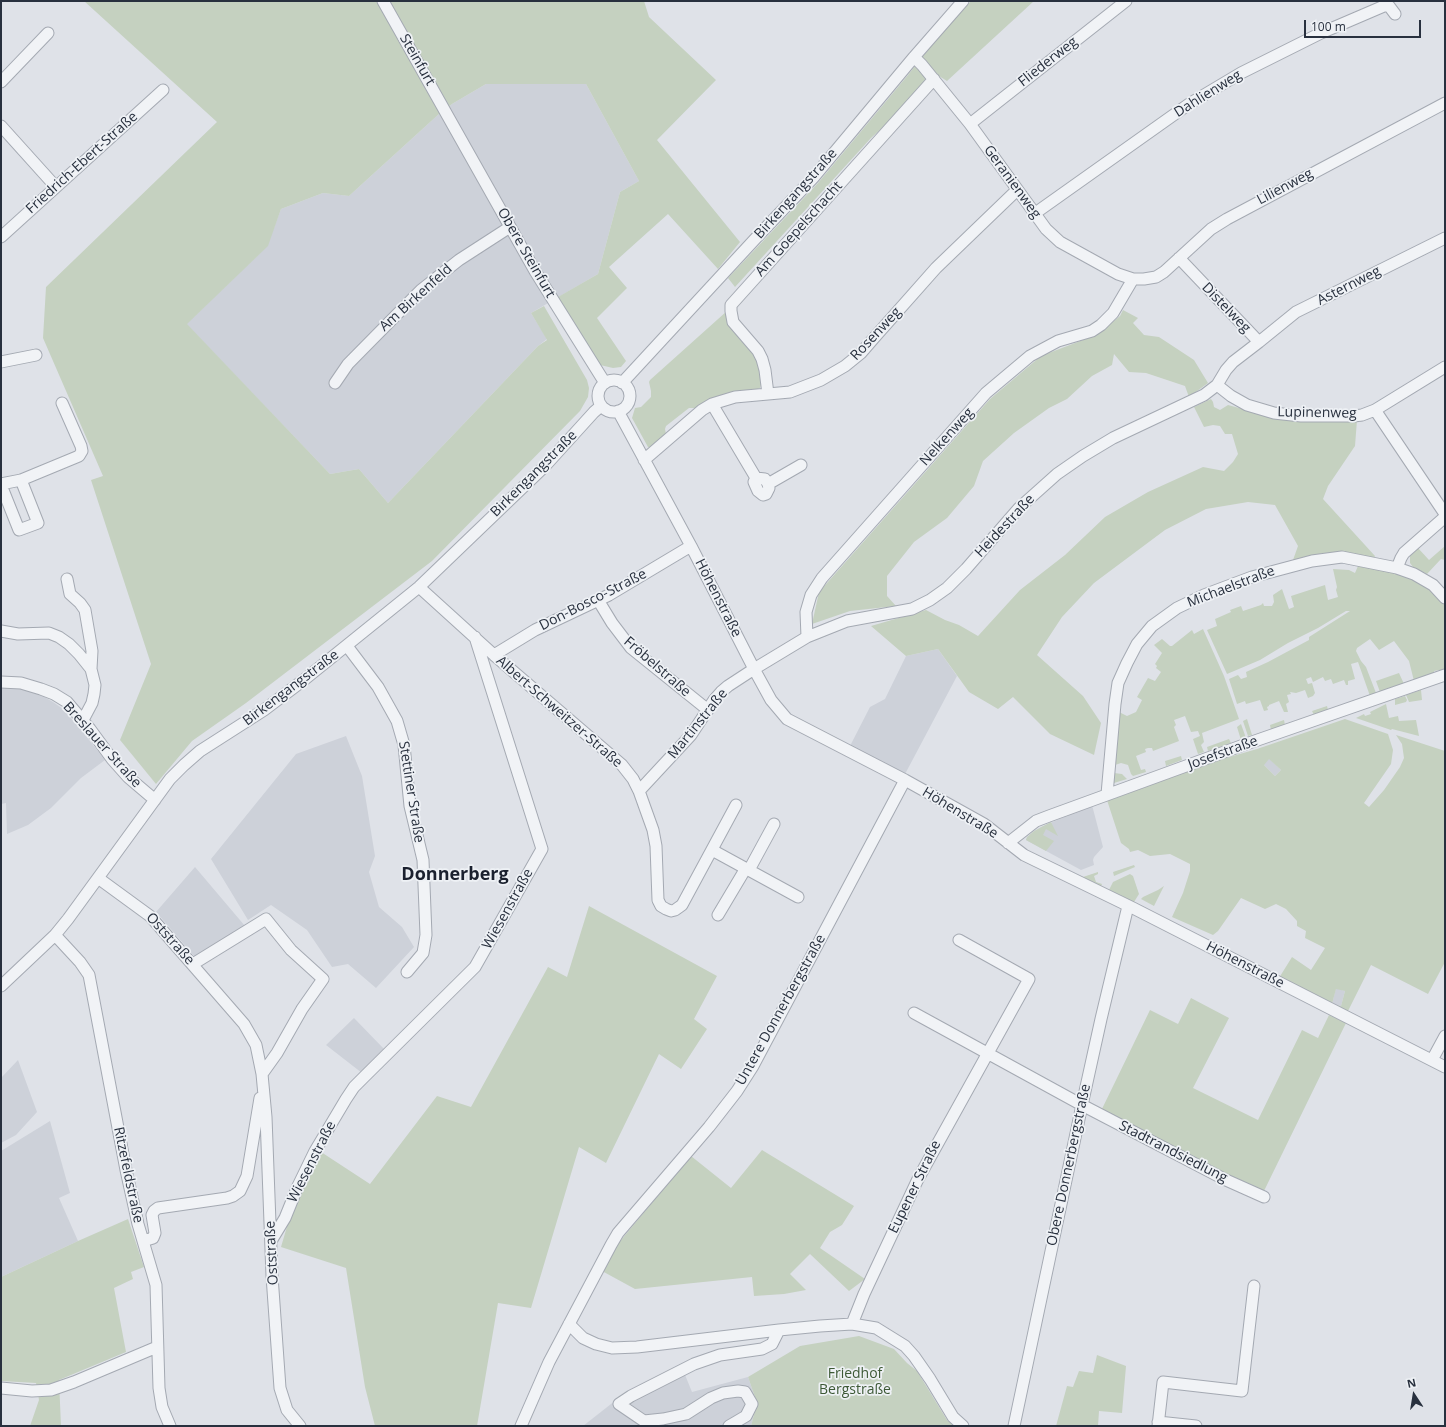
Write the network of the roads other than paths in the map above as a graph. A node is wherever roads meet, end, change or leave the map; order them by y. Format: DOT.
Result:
graph roads {
  1 [pos="383,1"];
  2 [pos="963,1"];
  3 [pos="1126,1"];
  4 [pos="1395,14"];
  5 [pos="48,33"];
  6 [pos="914,57"];
  7 [pos="934,79"];
  8 [pos="1,82"];
  9 [pos="163,90"];
  10 [pos="1445,103"];
  11 [pos="451,120"];
  12 [pos="970,124"];
  13 [pos="1,126"];
  14 [pos="56,187"];
  15 [pos="1017,190"];
  16 [pos="1034,214"];
  17 [pos="510,227"];
  18 [pos="1,237"];
  19 [pos="1445,238"];
  20 [pos="1179,258"];
  21 [pos="1132,279"];
  22 [pos="1259,342"];
  23 [pos="1242,354"];
  24 [pos="36,355"];
  25 [pos="1,362"];
  26 [pos="1445,367"];
  27 [pos="335,383"];
  28 [pos="605,383"];
  29 [pos="622,383"];
  30 [pos="1217,385"];
  31 [pos="768,394"];
  32 [pos="62,403"];
  33 [pos="712,404"];
  34 [pos="601,406"];
  35 [pos="1375,410"];
  36 [pos="618,411"];
  37 [pos="644,460"];
  38 [pos="802,465"];
  39 [pos="21,480"];
  40 [pos="1,485"];
  41 [pos="1445,514"];
  42 [pos="1445,517"];
  43 [pos="692,546"];
  44 [pos="1396,568"];
  45 [pos="67,580"];
  46 [pos="419,587"];
  47 [pos="1445,598"];
  48 [pos="598,600"];
  49 [pos="1,631"];
  50 [pos="475,637"];
  51 [pos="807,637"];
  52 [pos="347,646"];
  53 [pos="494,655"];
  54 [pos="91,668"];
  55 [pos="754,669"];
  56 [pos="1445,676"];
  57 [pos="1,682"];
  58 [pos="708,710"];
  59 [pos="83,720"];
  60 [pos="905,780"];
  61 [pos="639,791"];
  62 [pos="1107,794"];
  63 [pos="155,800"];
  64 [pos="736,805"];
  65 [pos="774,824"];
  66 [pos="1008,843"];
  67 [pos="712,850"];
  68 [pos="747,869"];
  69 [pos="98,878"];
  70 [pos="798,897"];
  71 [pos="1128,906"];
  72 [pos="718,915"];
  73 [pos="55,935"];
  74 [pos="959,940"];
  75 [pos="193,964"];
  76 [pos="407,972"];
  77 [pos="1,986"];
  78 [pos="914,1013"];
  79 [pos="1445,1036"];
  80 [pos="987,1054"];
  81 [pos="1432,1060"];
  82 [pos="1445,1067"];
  83 [pos="262,1079"];
  84 [pos="1082,1105"];
  85 [pos="1264,1197"];
  86 [pos="143,1241"];
  87 [pos="271,1241"];
  88 [pos="1254,1286"];
  89 [pos="569,1324"];
  90 [pos="852,1324"];
  91 [pos="779,1330"];
  92 [pos="157,1347"];
  93 [pos="1,1388"];
  94 [pos="1158,1424"];
  95 [pos="170,1426"];
  96 [pos="300,1426"];
  97 [pos="521,1426"];
  98 [pos="729,1426"];
  99 [pos="963,1426"];
  100 [pos="1014,1426"];
  101 [pos="1196,1426"];
  1 -- 11 [label="street, Steinfurt"];
  2 -- 6 [label="street, Birkengangstraße"];
  3 -- 12 [label="street, Fliederweg"];
  4 -- 16 [label="street, Dahlienweg"];
  5 -- 8 [label="street"];
  6 -- 7 [label="street, Geranienweg"];
  6 -- 29 [label="street, Birkengangstraße"];
  7 -- 12 [label="street, Geranienweg"];
  7 -- 31 [label="street, Am Goepelschacht"];
  9 -- 14 [label="street, Friedrich-Ebert-Straße"];
  10 -- 20 [label="street, Lilienweg"];
  11 -- 17 [label="street, Obere Steinfurt"];
  12 -- 15 [label="street, Geranienweg"];
  13 -- 14 [label="street"];
  14 -- 18 [label="street, Friedrich-Ebert-Straße"];
  15 -- 16 [label="street, Geranienweg"];
  15 -- 31 [label="street, Rosenweg"];
  16 -- 21 [label="street, Geranienweg"];
  17 -- 27 [label="street, Am Birkenfeld"];
  17 -- 28 [label="street, Obere Steinfurt"];
  19 -- 22 [label="street, Asternweg"];
  20 -- 21 [label="street, Lilienweg"];
  20 -- 22 [label="street, Distelweg"];
  21 -- 51 [label="street, Nelkenweg"];
  22 -- 23 [label="street, Distelweg"];
  23 -- 30 [label="street, Heidestraße"];
  24 -- 25 [label="street"];
  26 -- 35 [label="street, Lupinenweg"];
  28 -- 29 [label="street"];
  28 -- 34 [label="street"];
  29 -- 36 [label="street"];
  30 -- 35 [label="street, Lupinenweg"];
  30 -- 51 [label="street, Heidestraße"];
  31 -- 33 [label="street, Rosenweg"];
  32 -- 39 [label="street"];
  33 -- 37 [label="street, Rosenweg"];
  33 -- 38 [label="street"];
  34 -- 36 [label="street"];
  34 -- 46 [label="street, Birkengangstraße"];
  35 -- 41 [label="street"];
  36 -- 37 [label="street, Höhenstraße"];
  37 -- 43 [label="street, Höhenstraße"];
  39 -- 40 [label="street"];
  39 -- 40 [label="street"];
  42 -- 44 [label="street"];
  43 -- 48 [label="street, Don-Bosco-Straße"];
  43 -- 55 [label="street, Höhenstraße"];
  44 -- 47 [label="street, Michaelstraße"];
  44 -- 62 [label="street, Michaelstraße"];
  45 -- 54 [label="street"];
  46 -- 50 [label="street"];
  46 -- 52 [label="street, Birkengangstraße"];
  48 -- 53 [label="street, Don-Bosco-Straße"];
  48 -- 58 [label="street, Fröbelstraße"];
  49 -- 54 [label="street"];
  50 -- 53 [label="street, Albert-Schweitzer-Straße"];
  50 -- 87 [label="street, Wiesenstraße"];
  51 -- 55 [label="street, Heidestraße"];
  52 -- 63 [label="street, Birkengangstraße"];
  52 -- 76 [label="street, Stettiner Straße"];
  53 -- 61 [label="street, Albert-Schweitzer-Straße"];
  54 -- 59 [label="street"];
  55 -- 58 [label="street, Martinstraße"];
  55 -- 60 [label="street, Höhenstraße"];
  56 -- 62 [label="street, Josefstraße"];
  57 -- 59 [label="street, Breslauer Straße"];
  58 -- 61 [label="street, Martinstraße"];
  59 -- 63 [label="street, Breslauer Straße"];
  60 -- 66 [label="street, Höhenstraße"];
  60 -- 89 [label="street, Untere Donnerbergstraße"];
  61 -- 67 [label="street"];
  62 -- 66 [label="street, Josefstraße"];
  63 -- 69 [label="street, Birkengangstraße"];
  64 -- 67 [label="street"];
  65 -- 68 [label="street"];
  66 -- 71 [label="street, Höhenstraße"];
  67 -- 68 [label="street"];
  68 -- 70 [label="street"];
  68 -- 72 [label="street"];
  69 -- 73 [label="street, Birkengangstraße"];
  69 -- 75 [label="street, Oststraße"];
  71 -- 81 [label="street, Höhenstraße"];
  71 -- 84 [label="street, Obere Donnerbergstraße"];
  73 -- 77 [label="street, Birkengangstraße"];
  73 -- 86 [label="street, Ritzefeldstraße"];
  74 -- 80 [label="street, Eupener Straße"];
  75 -- 83 [label="street, Oststraße"];
  75 -- 83 [label="street"];
  78 -- 80 [label="street"];
  79 -- 81 [label="street"];
  80 -- 84 [label="street"];
  80 -- 90 [label="street, Eupener Straße"];
  81 -- 82 [label="street, Höhenstraße"];
  83 -- 86 [label="street"];
  83 -- 87 [label="street, Oststraße"];
  84 -- 85 [label="street, Stadtrandsiedlung"];
  84 -- 100 [label="street, Obere Donnerbergstraße"];
  86 -- 92 [label="street, Ritzefeldstraße"];
  87 -- 96 [label="street, Oststraße"];
  88 -- 94 [label="street"];
  89 -- 91 [label="street"];
  89 -- 97 [label="street, Untere Donnerbergstraße"];
  90 -- 91 [label="street"];
  90 -- 99 [label="street"];
  91 -- 98 [label="street"];
  92 -- 93 [label="street"];
  92 -- 95 [label="street, Ritzefeldstraße"];
  94 -- 101 [label="street"];
}
